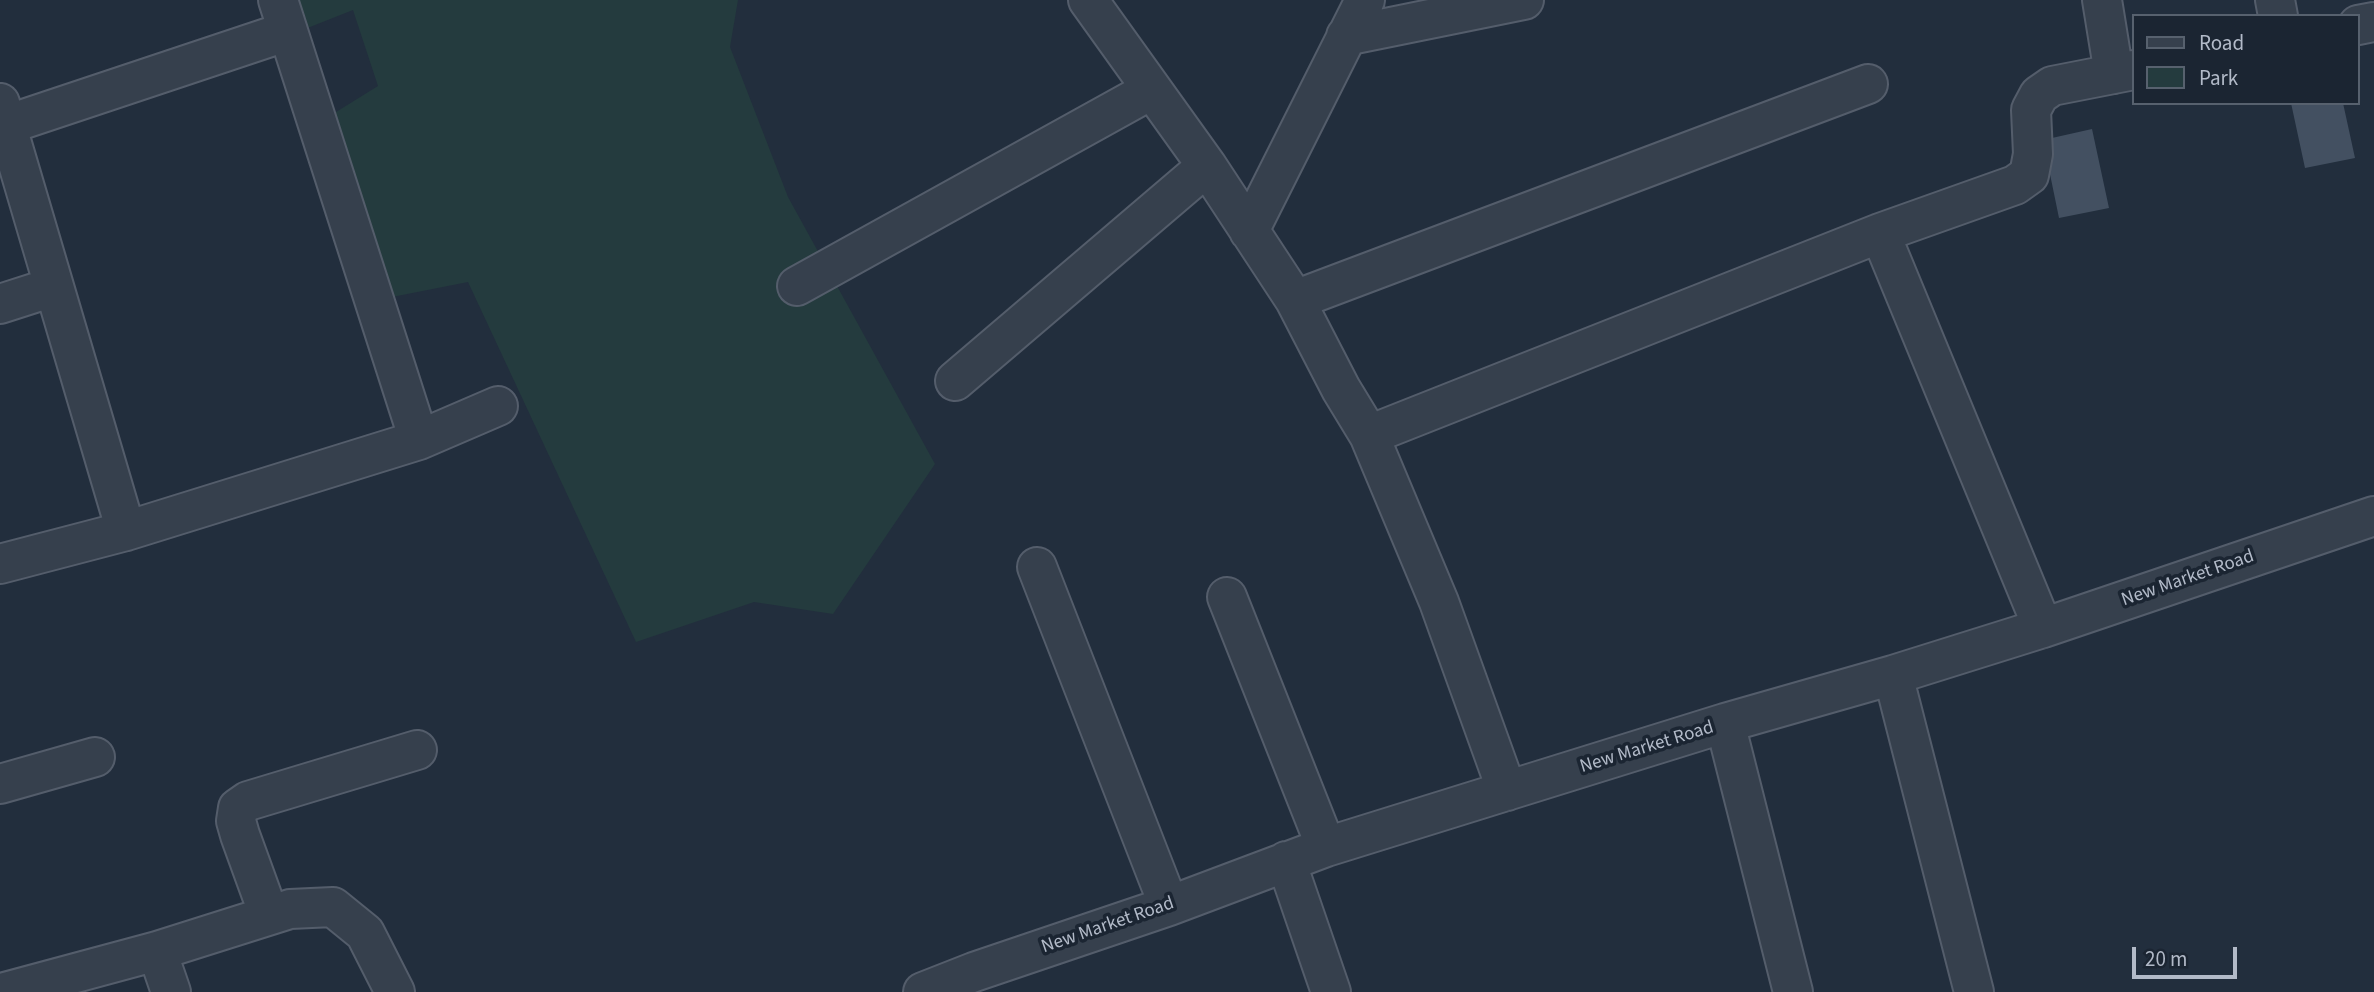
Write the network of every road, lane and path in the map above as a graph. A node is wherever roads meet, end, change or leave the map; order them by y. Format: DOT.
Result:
graph roads {
  1 [pos="1088,0"];
  2 [pos="1365,0"];
  3 [pos="1524,0"];
  4 [pos="2102,0"];
  5 [pos="283,16"];
  6 [pos="1346,36"];
  7 [pos="2124,72"];
  8 [pos="1868,84"];
  9 [pos="1151,90"];
  10 [pos="3,114"];
  11 [pos="1207,166"];
  12 [pos="1249,231"];
  13 [pos="1880,233"];
  14 [pos="797,286"];
  15 [pos="53,287"];
  16 [pos="1295,300"];
  17 [pos="0,304"];
  18 [pos="955,381"];
  19 [pos="498,406"];
  20 [pos="1369,435"];
  21 [pos="419,439"];
  22 [pos="2374,516"];
  23 [pos="126,531"];
  24 [pos="0,564"];
  25 [pos="1037,567"];
  26 [pos="1227,597"];
  27 [pos="2043,628"];
  28 [pos="1893,675"];
  29 [pos="1725,723"];
  30 [pos="417,750"];
  31 [pos="95,757"];
  32 [pos="0,785"];
  33 [pos="1507,791"];
  34 [pos="1326,847"];
  35 [pos="1286,861"];
  36 [pos="1169,906"];
  37 [pos="269,915"];
  38 [pos="157,951"];
  39 [pos="977,982"];
  40 [pos="5,992"];
  41 [pos="171,992"];
  42 [pos="395,992"];
  43 [pos="923,992"];
  44 [pos="1331,992"];
  45 [pos="1793,992"];
  46 [pos="1974,992"];
  1 -- 9 [label="street"];
  2 -- 6 [label="street"];
  3 -- 6 [label="street"];
  4 -- 7 [label="street"];
  5 -- 10 [label="street"];
  5 -- 21 [label="street"];
  6 -- 12 [label="street"];
  7 -- 13 [label="street"];
  8 -- 16 [label="street"];
  9 -- 11 [label="street"];
  9 -- 14 [label="street"];
  10 -- 15 [label="street"];
  11 -- 12 [label="street"];
  11 -- 18 [label="street"];
  12 -- 16 [label="street"];
  13 -- 20 [label="street"];
  13 -- 27 [label="street"];
  15 -- 17 [label="street"];
  15 -- 23 [label="street"];
  16 -- 20 [label="street"];
  19 -- 21 [label="street"];
  20 -- 33 [label="street"];
  21 -- 23 [label="street"];
  22 -- 27 [label="street, New Market Road"];
  23 -- 24 [label="street"];
  25 -- 36 [label="street"];
  26 -- 34 [label="street"];
  27 -- 28 [label="street, New Market Road"];
  28 -- 29 [label="street, New Market Road"];
  28 -- 46 [label="street"];
  29 -- 33 [label="street, New Market Road"];
  29 -- 45 [label="street"];
  30 -- 37 [label="street"];
  31 -- 32 [label="street"];
  33 -- 34 [label="street, New Market Road"];
  34 -- 35 [label="street, New Market Road"];
  35 -- 36 [label="street, New Market Road"];
  35 -- 44 [label="street"];
  36 -- 39 [label="street, New Market Road"];
  37 -- 38 [label="street"];
  37 -- 42 [label="street"];
  38 -- 40 [label="street"];
  38 -- 41 [label="street"];
  39 -- 43 [label="street, New Market Road"];
}
